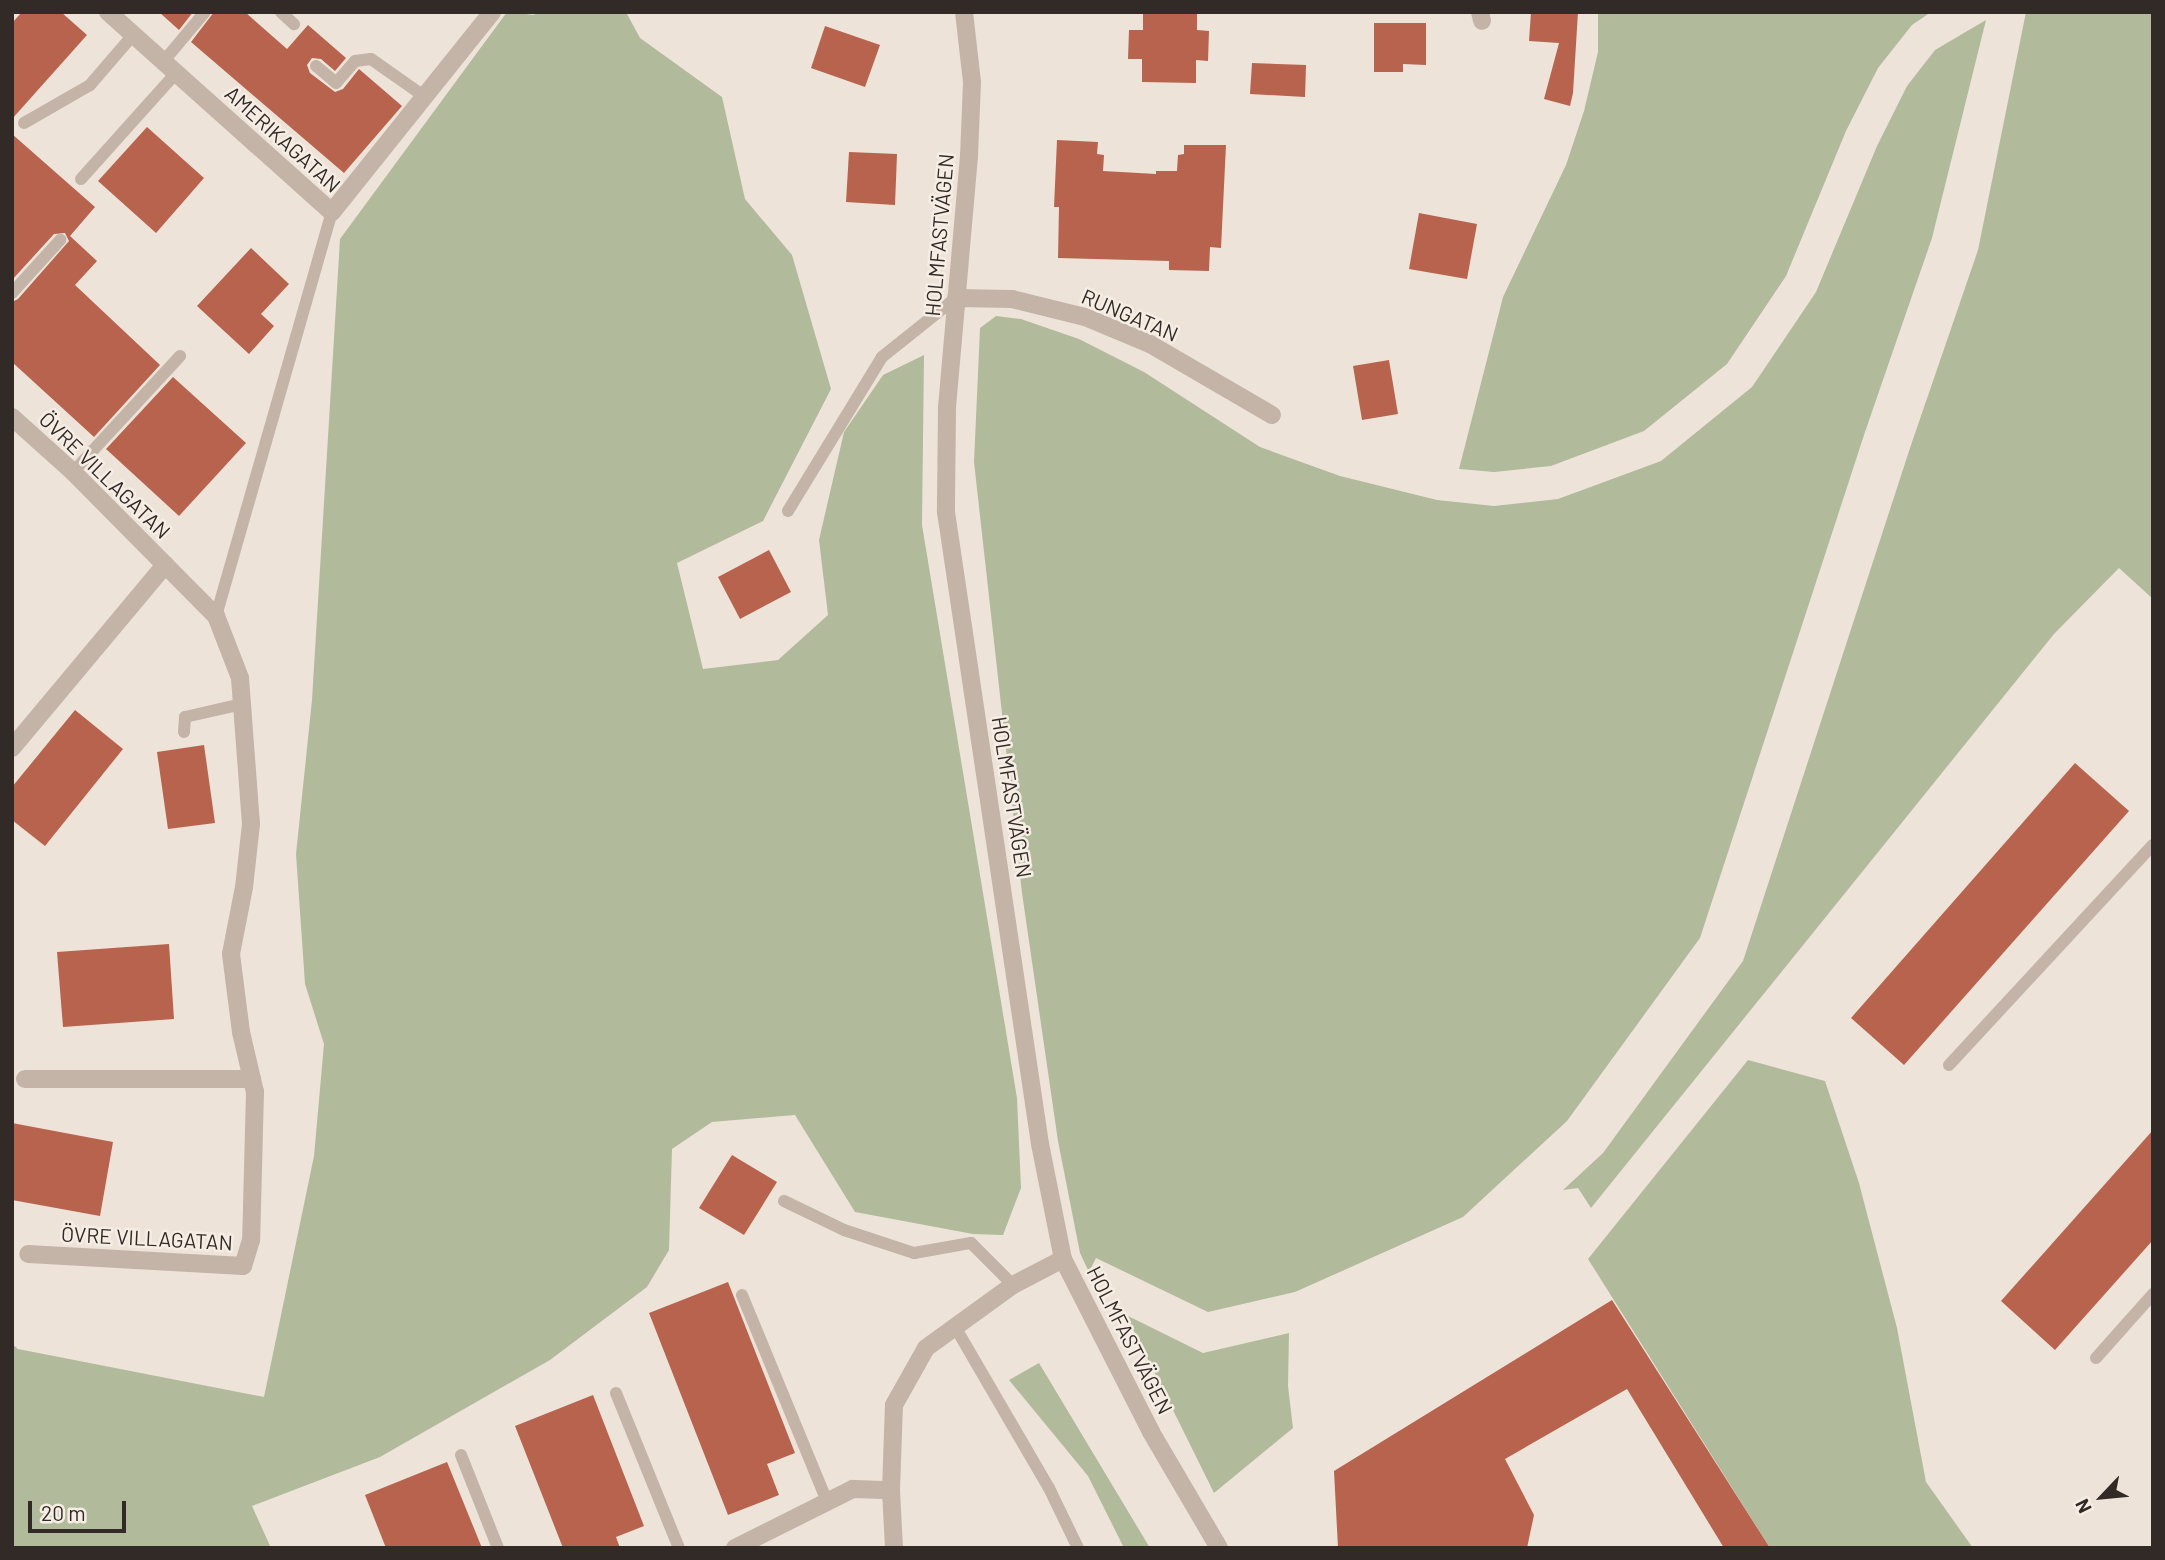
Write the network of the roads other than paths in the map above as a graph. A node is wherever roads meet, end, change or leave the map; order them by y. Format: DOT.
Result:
graph roads {
  1 [pos="108,12"];
  2 [pos="205,12"];
  3 [pos="281,12"];
  4 [pos="492,12"];
  5 [pos="964,12"];
  6 [pos="295,23"];
  7 [pos="134,35"];
  8 [pos="317,66"];
  9 [pos="169,67"];
  10 [pos="425,97"];
  11 [pos="24,123"];
  12 [pos="81,179"];
  13 [pos="332,212"];
  14 [pos="60,240"];
  15 [pos="12,293"];
  16 [pos="956,298"];
  17 [pos="180,356"];
  18 [pos="1272,415"];
  19 [pos="12,417"];
  20 [pos="73,472"];
  21 [pos="788,512"];
  22 [pos="165,565"];
  23 [pos="216,616"];
  24 [pos="242,704"];
  25 [pos="184,732"];
  26 [pos="12,748"];
  27 [pos="2153,845"];
  28 [pos="1949,1065"];
  29 [pos="25,1079"];
  30 [pos="252,1079"];
  31 [pos="784,1200"];
  32 [pos="28,1254"];
  33 [pos="1063,1259"];
  34 [pos="1013,1284"];
  35 [pos="2153,1294"];
  36 [pos="742,1295"];
  37 [pos="954,1325"];
  38 [pos="2096,1358"];
  39 [pos="616,1393"];
  40 [pos="461,1455"];
  41 [pos="891,1490"];
  42 [pos="828,1504"];
  43 [pos="498,1548"];
  44 [pos="678,1548"];
  45 [pos="735,1548"];
  46 [pos="894,1548"];
  47 [pos="1078,1548"];
  48 [pos="1219,1548"];
  1 -- 7 [label="street, AMERIKAGATAN"];
  2 -- 9 [label="lane"];
  3 -- 6 [label="lane"];
  4 -- 10 [label="street, AMERIKAGATAN"];
  5 -- 16 [label="street, HOLMFASTVÄGEN"];
  7 -- 9 [label="street, AMERIKAGATAN"];
  7 -- 11 [label="lane"];
  8 -- 10 [label="lane"];
  9 -- 12 [label="lane"];
  9 -- 13 [label="street, AMERIKAGATAN"];
  10 -- 13 [label="street, AMERIKAGATAN"];
  13 -- 23 [label="lane"];
  14 -- 15 [label="lane"];
  16 -- 18 [label="street, RUNGATAN"];
  16 -- 21 [label="lane"];
  16 -- 33 [label="street, HOLMFASTVÄGEN"];
  17 -- 20 [label="lane"];
  19 -- 20 [label="street, ÖVRE VILLAGATAN"];
  20 -- 22 [label="street, ÖVRE VILLAGATAN"];
  22 -- 23 [label="street, ÖVRE VILLAGATAN"];
  22 -- 26 [label="street, ÖVRE VILLAGATAN"];
  23 -- 24 [label="street, ÖVRE VILLAGATAN"];
  24 -- 25 [label="lane"];
  24 -- 30 [label="street, ÖVRE VILLAGATAN"];
  27 -- 28 [label="lane"];
  29 -- 30 [label="street"];
  30 -- 32 [label="street, ÖVRE VILLAGATAN"];
  31 -- 34 [label="lane"];
  33 -- 34 [label="street"];
  33 -- 48 [label="street, HOLMFASTVÄGEN"];
  34 -- 37 [label="street"];
  35 -- 38 [label="lane"];
  36 -- 42 [label="lane"];
  37 -- 41 [label="street"];
  37 -- 47 [label="lane"];
  39 -- 44 [label="lane"];
  40 -- 43 [label="lane"];
  41 -- 42 [label="street"];
  41 -- 46 [label="street"];
  42 -- 45 [label="street"];
}
